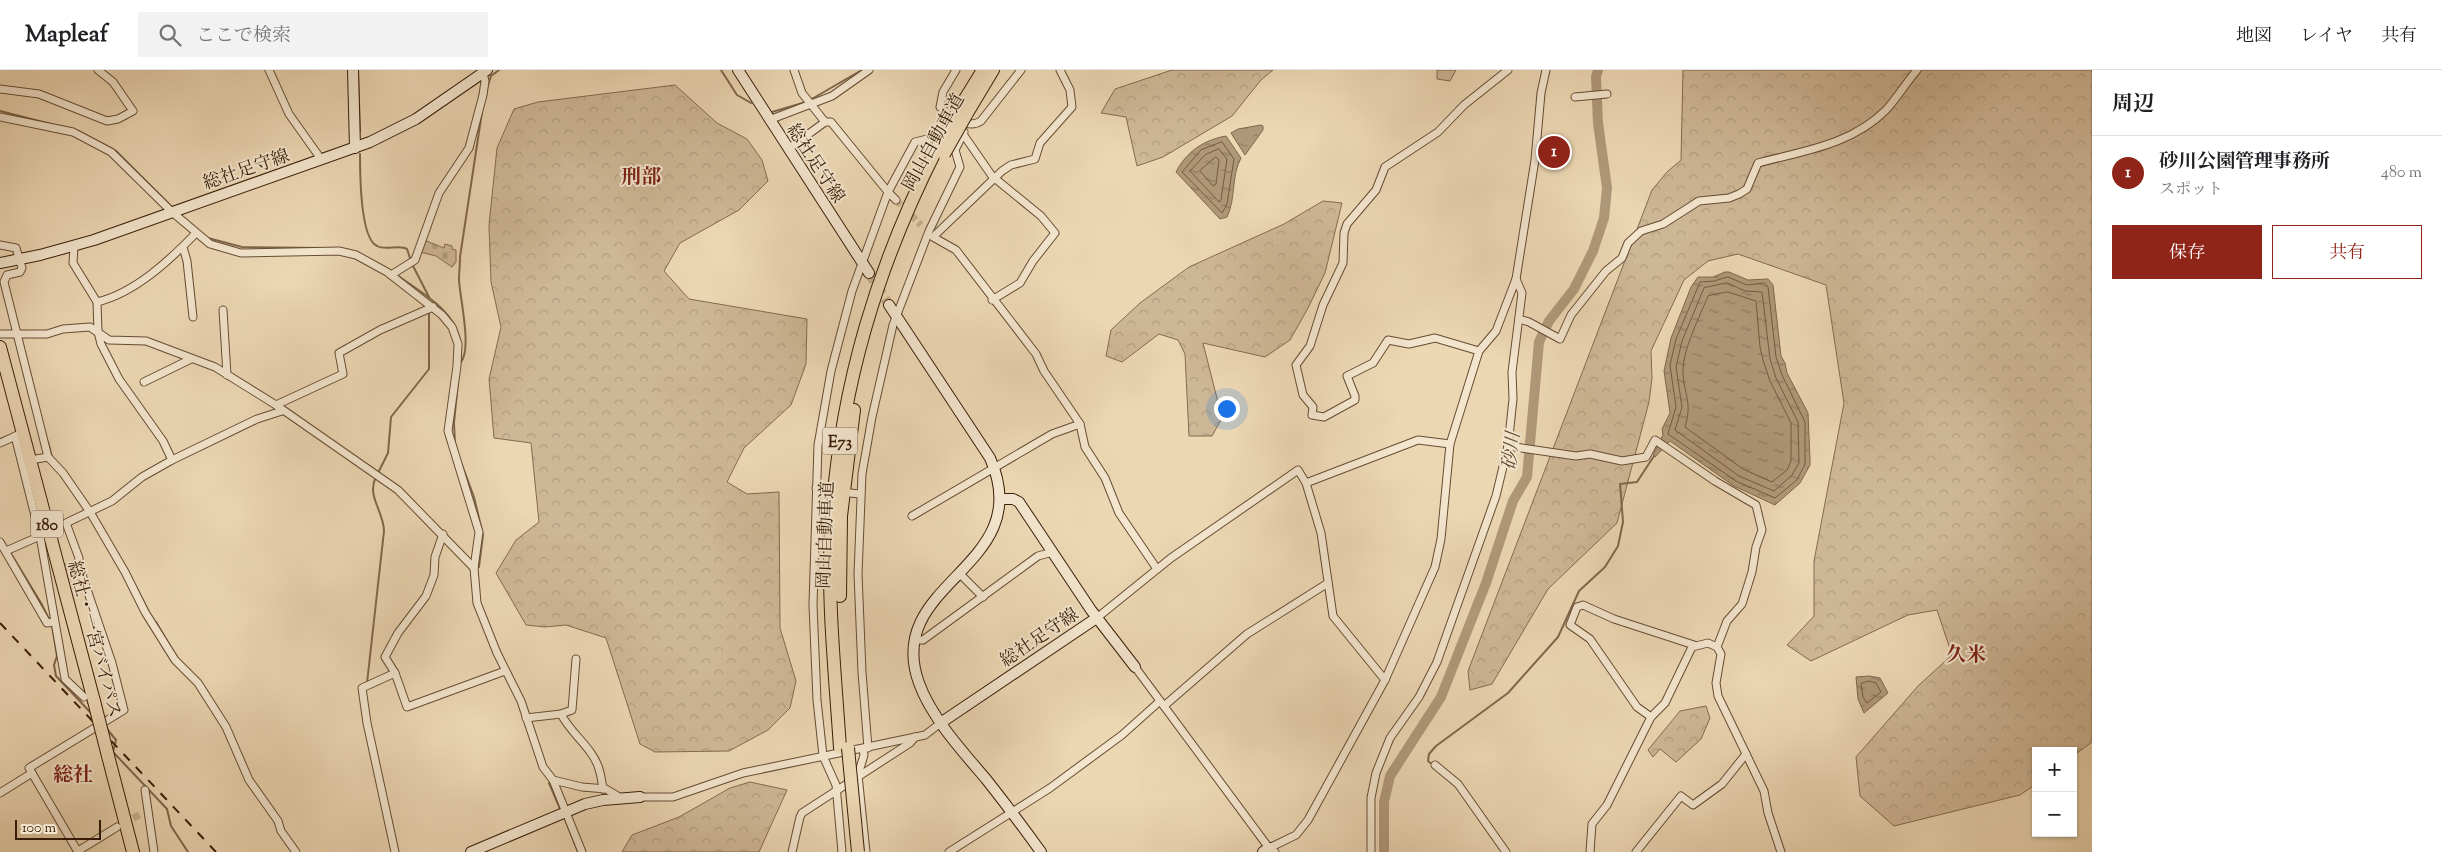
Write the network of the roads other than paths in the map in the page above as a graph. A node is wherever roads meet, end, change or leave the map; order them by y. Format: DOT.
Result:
graph roads {
  1 [pos="98,70"];
  2 [pos="269,70"];
  3 [pos="354,70"];
  4 [pos="738,70"];
  5 [pos="794,70"];
  6 [pos="869,70"];
  7 [pos="956,70"];
  8 [pos="983,70"];
  9 [pos="993,70"];
  10 [pos="1021,70"];
  11 [pos="1060,70"];
  12 [pos="1508,70"];
  13 [pos="1546,70"];
  14 [pos="1916,70"];
  15 [pos="485,71"];
  16 [pos="0,89"];
  17 [pos="1608,94"];
  18 [pos="1574,97"];
  19 [pos="810,101"];
  20 [pos="960,116"];
  21 [pos="0,117"];
  22 [pos="769,120"];
  23 [pos="825,122"];
  24 [pos="963,134"];
  25 [pos="935,137"];
  26 [pos="354,148"];
  27 [pos="788,149"];
  28 [pos="945,151"];
  29 [pos="321,160"];
  30 [pos="994,178"];
  31 [pos="888,192"];
  32 [pos="896,200"];
  33 [pos="172,212"];
  34 [pos="921,225"];
  35 [pos="196,233"];
  36 [pos="931,234"];
  37 [pos="0,245"];
  38 [pos="74,246"];
  39 [pos="183,247"];
  40 [pos="19,259"];
  41 [pos="0,262"];
  42 [pos="866,268"];
  43 [pos="393,273"];
  44 [pos="1516,279"];
  45 [pos="992,300"];
  46 [pos="97,302"];
  47 [pos="890,305"];
  48 [pos="432,307"];
  49 [pos="223,310"];
  50 [pos="896,315"];
  51 [pos="193,317"];
  52 [pos="1519,319"];
  53 [pos="98,332"];
  54 [pos="17,333"];
  55 [pos="0,334"];
  56 [pos="0,348"];
  57 [pos="1479,351"];
  58 [pos="191,359"];
  59 [pos="227,375"];
  60 [pos="144,382"];
  61 [pos="276,405"];
  62 [pos="282,411"];
  63 [pos="1080,424"];
  64 [pos="19,435"];
  65 [pos="0,443"];
  66 [pos="1450,444"];
  67 [pos="1512,446"];
  68 [pos="48,457"];
  69 [pos="30,460"];
  70 [pos="172,460"];
  71 [pos="995,469"];
  72 [pos="1306,483"];
  73 [pos="816,488"];
  74 [pos="827,490"];
  75 [pos="850,493"];
  76 [pos="860,494"];
  77 [pos="1000,499"];
  78 [pos="90,512"];
  79 [pos="912,516"];
  80 [pos="443,534"];
  81 [pos="40,536"];
  82 [pos="0,542"];
  83 [pos="6,551"];
  84 [pos="1053,552"];
  85 [pos="474,568"];
  86 [pos="1157,569"];
  87 [pos="959,573"];
  88 [pos="1328,584"];
  89 [pos="983,597"];
  90 [pos="1098,617"];
  91 [pos="52,622"];
  92 [pos="915,640"];
  93 [pos="1694,646"];
  94 [pos="1717,647"];
  95 [pos="576,659"];
  96 [pos="1135,667"];
  97 [pos="505,671"];
  98 [pos="395,672"];
  99 [pos="1385,680"];
  100 [pos="89,699"];
  101 [pos="1162,703"];
  102 [pos="561,714"];
  103 [pos="1651,717"];
  104 [pos="526,718"];
  105 [pos="942,722"];
  106 [pos="915,737"];
  107 [pos="844,748"];
  108 [pos="866,748"];
  109 [pos="1746,754"];
  110 [pos="822,756"];
  111 [pos="1435,764"];
  112 [pos="32,773"];
  113 [pos="858,775"];
  114 [pos="553,780"];
  115 [pos="603,789"];
  116 [pos="145,790"];
  117 [pos="836,790"];
  118 [pos="0,793"];
  119 [pos="640,797"];
  120 [pos="621,798"];
  121 [pos="1011,811"];
  122 [pos="564,813"];
  123 [pos="117,827"];
  124 [pos="1269,851"];
  125 [pos="78,852"];
  126 [pos="134,852"];
  127 [pos="154,852"];
  128 [pos="296,852"];
  129 [pos="395,852"];
  130 [pos="471,852"];
  131 [pos="582,852"];
  132 [pos="792,852"];
  133 [pos="842,852"];
  134 [pos="849,852"];
  135 [pos="858,852"];
  136 [pos="866,852"];
  137 [pos="948,852"];
  138 [pos="1041,852"];
  139 [pos="1371,852"];
  140 [pos="1506,852"];
  141 [pos="1590,852"];
  142 [pos="1636,852"];
  143 [pos="1781,852"];
  1 -- 16 [label="street"];
  2 -- 29 [label="street"];
  3 -- 26 [label="main road"];
  4 -- 22 [label="main road, 総社足守線"];
  5 -- 19 [label="street"];
  6 -- 19 [label="street"];
  7 -- 20 [label="street"];
  8 -- 20 [label="highway, 岡山自動車道 / E73"];
  9 -- 20 [label="highway, 岡山自動車道 / E73"];
  10 -- 20 [label="street"];
  11 -- 30 [label="street"];
  12 -- 57 [label="street"];
  13 -- 44 [label="street"];
  14 -- 52 [label="street"];
  15 -- 26 [label="main road, 総社足守線"];
  15 -- 43 [label="street"];
  17 -- 18 [label="street"];
  19 -- 22 [label="street"];
  19 -- 23 [label="street"];
  20 -- 24 [label="street"];
  20 -- 25 [label="street"];
  20 -- 28 [label="highway, 岡山自動車道 / E73, bridge"];
  21 -- 33 [label="street"];
  22 -- 27 [label="main road, 総社足守線"];
  23 -- 27 [label="street"];
  23 -- 31 [label="street"];
  24 -- 28 [label="street"];
  24 -- 30 [label="street"];
  25 -- 28 [label="street"];
  25 -- 31 [label="street"];
  26 -- 29 [label="main road, 総社足守線"];
  27 -- 42 [label="main road, 総社足守線"];
  28 -- 36 [label="street"];
  28 -- 107 [label="highway, 岡山自動車道 / E73"];
  29 -- 33 [label="main road, 総社足守線"];
  30 -- 36 [label="street"];
  30 -- 45 [label="street"];
  31 -- 32 [label="street"];
  31 -- 42 [label="street"];
  33 -- 35 [label="street"];
  33 -- 38 [label="main road, 総社足守線"];
  34 -- 36 [label="street"];
  35 -- 39 [label="street"];
  35 -- 43 [label="street"];
  36 -- 45 [label="street"];
  36 -- 50 [label="street"];
  37 -- 40 [label="street"];
  38 -- 40 [label="main road, 総社足守線"];
  38 -- 46 [label="street"];
  39 -- 46 [label="street"];
  39 -- 51 [label="street"];
  40 -- 41 [label="main road, 総社足守線"];
  40 -- 54 [label="street"];
  42 -- 73 [label="street"];
  43 -- 48 [label="street"];
  44 -- 52 [label="street"];
  44 -- 57 [label="street"];
  45 -- 63 [label="street"];
  46 -- 53 [label="street"];
  47 -- 50 [label="main road"];
  48 -- 61 [label="street"];
  48 -- 85 [label="street"];
  49 -- 59 [label="street"];
  50 -- 71 [label="main road"];
  50 -- 76 [label="street"];
  52 -- 67 [label="street"];
  53 -- 54 [label="street"];
  53 -- 58 [label="street"];
  53 -- 70 [label="street"];
  54 -- 55 [label="street"];
  54 -- 68 [label="street"];
  56 -- 64 [label="highway, 総社・一宮バイパス / 180"];
  57 -- 66 [label="street"];
  58 -- 59 [label="street"];
  58 -- 60 [label="street"];
  59 -- 61 [label="street"];
  61 -- 62 [label="street"];
  62 -- 70 [label="street"];
  62 -- 80 [label="street"];
  63 -- 71 [label="street"];
  63 -- 86 [label="street"];
  64 -- 65 [label="street"];
  64 -- 69 [label="highway, 総社・一宮バイパス / 180"];
  64 -- 81 [label="street"];
  66 -- 72 [label="street"];
  66 -- 99 [label="street"];
  67 -- 94 [label="street"];
  67 -- 139 [label="street"];
  68 -- 69 [label="street"];
  68 -- 78 [label="street"];
  69 -- 100 [label="highway, 総社・一宮バイパス / 180"];
  70 -- 78 [label="street"];
  71 -- 77 [label="main road"];
  71 -- 79 [label="street"];
  72 -- 86 [label="street"];
  72 -- 88 [label="street"];
  73 -- 74 [label="street"];
  73 -- 110 [label="street"];
  75 -- 76 [label="street"];
  76 -- 108 [label="street"];
  77 -- 84 [label="main road, 総社足守線"];
  77 -- 87 [label="main road"];
  78 -- 112 [label="street"];
  78 -- 128 [label="street"];
  80 -- 85 [label="street"];
  80 -- 98 [label="street"];
  81 -- 83 [label="street"];
  81 -- 91 [label="street"];
  82 -- 83 [label="street"];
  83 -- 91 [label="street"];
  84 -- 89 [label="street"];
  84 -- 90 [label="main road, 総社足守線"];
  85 -- 97 [label="street"];
  86 -- 90 [label="street"];
  87 -- 89 [label="street"];
  87 -- 92 [label="main road"];
  88 -- 99 [label="street"];
  88 -- 101 [label="street"];
  89 -- 92 [label="street"];
  90 -- 96 [label="main road"];
  90 -- 105 [label="main road, 総社足守線"];
  91 -- 100 [label="street"];
  92 -- 105 [label="main road"];
  93 -- 94 [label="street"];
  93 -- 103 [label="street"];
  93 -- 103 [label="street"];
  94 -- 109 [label="street"];
  95 -- 102 [label="street"];
  96 -- 101 [label="street"];
  97 -- 98 [label="street"];
  97 -- 104 [label="street"];
  98 -- 129 [label="street"];
  99 -- 124 [label="street"];
  100 -- 126 [label="highway, 総社・一宮バイパス / 180, bridge"];
  101 -- 121 [label="street"];
  101 -- 124 [label="street"];
  102 -- 104 [label="street"];
  102 -- 115 [label="street"];
  103 -- 141 [label="street"];
  104 -- 114 [label="street"];
  105 -- 106 [label="street"];
  105 -- 121 [label="main road"];
  106 -- 108 [label="street"];
  106 -- 113 [label="street"];
  107 -- 134 [label="highway, 岡山自動車道 / E73"];
  107 -- 135 [label="highway, 岡山自動車道 / E73, bridge"];
  108 -- 110 [label="street"];
  108 -- 113 [label="street"];
  109 -- 142 [label="street"];
  109 -- 143 [label="street"];
  110 -- 117 [label="street"];
  110 -- 119 [label="street"];
  111 -- 140 [label="street"];
  112 -- 118 [label="street"];
  112 -- 125 [label="street"];
  113 -- 117 [label="street"];
  113 -- 136 [label="street"];
  114 -- 115 [label="street"];
  114 -- 122 [label="street"];
  115 -- 120 [label="street"];
  116 -- 127 [label="street"];
  117 -- 132 [label="street"];
  117 -- 133 [label="street"];
  119 -- 120 [label="main road"];
  120 -- 122 [label="main road"];
  121 -- 137 [label="street"];
  121 -- 138 [label="main road"];
  122 -- 130 [label="main road"];
  122 -- 131 [label="street"];
  123 -- 125 [label="street"];
}
